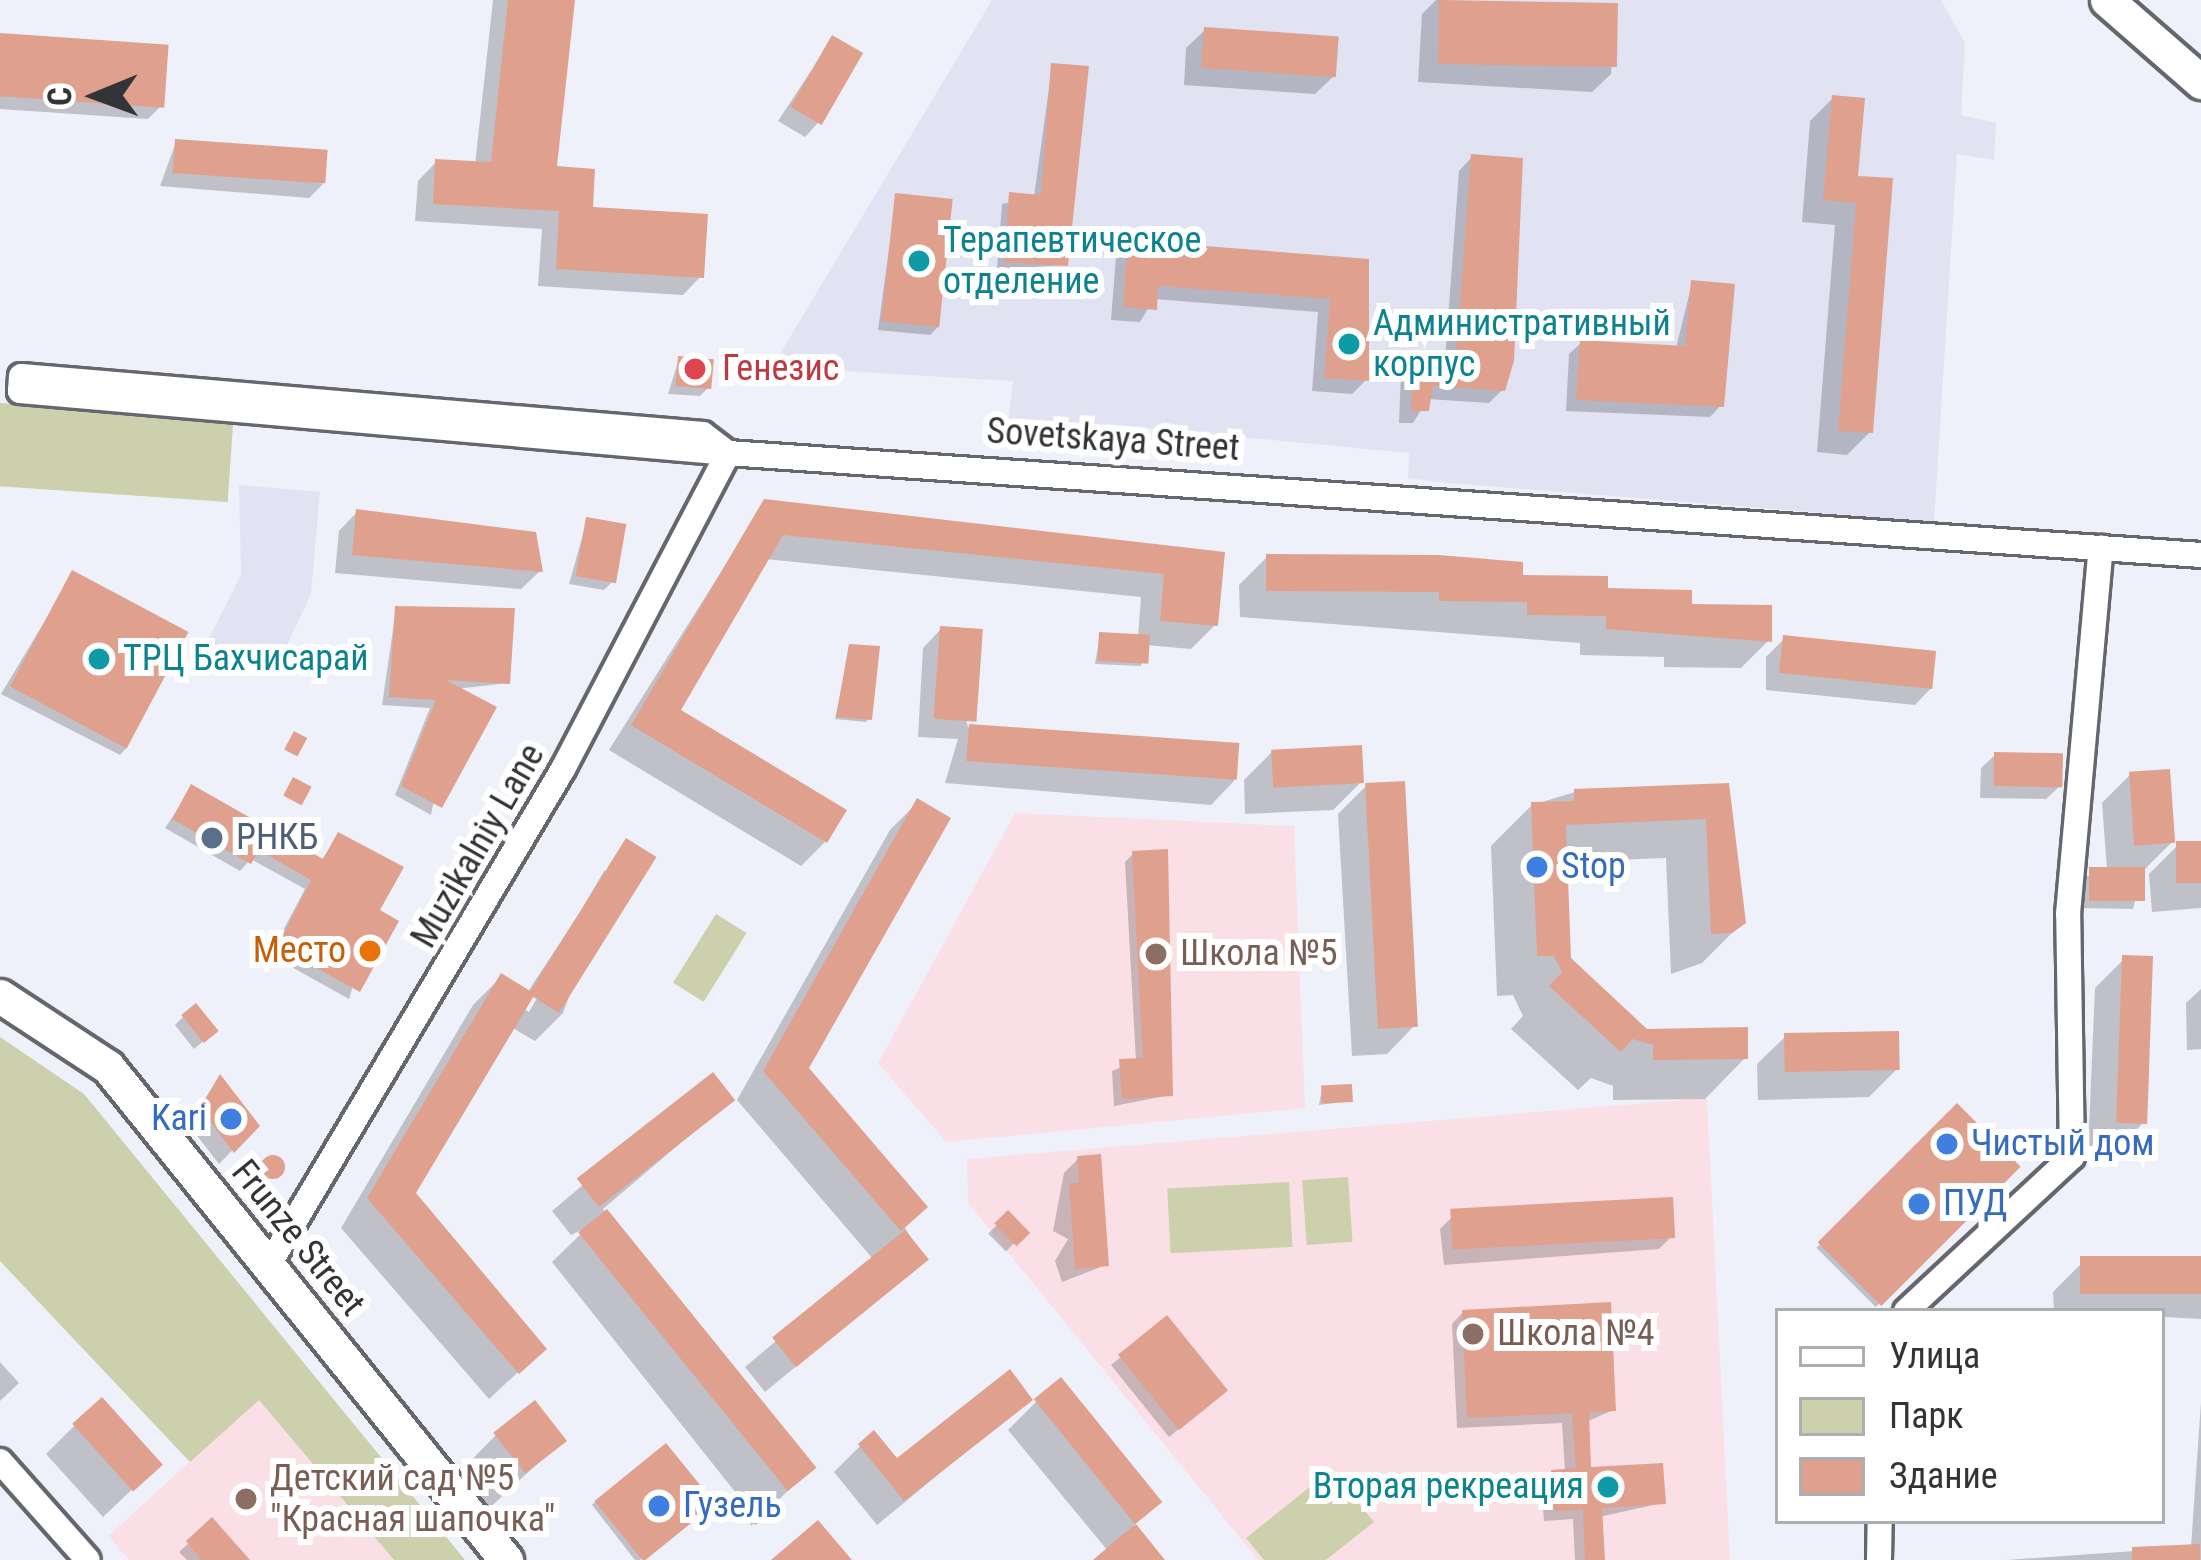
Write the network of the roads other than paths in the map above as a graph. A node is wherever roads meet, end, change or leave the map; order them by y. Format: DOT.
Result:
graph roads {
  1 [pos="2107,0"];
  2 [pos="2201,82"];
  3 [pos="20,391"];
  4 [pos="728,453"];
  5 [pos="2101,548"];
  6 [pos="2201,555"];
  7 [pos="0,996"];
  8 [pos="271,1263"];
  9 [pos="1909,1308"];
  10 [pos="0,1461"];
  11 [pos="1880,1524"];
  12 [pos="88,1560"];
  13 [pos="506,1560"];
  14 [pos="1879,1560"];
  1 -- 2 [label="main road"];
  3 -- 4 [label="street, Sovetskaya Street"];
  4 -- 5 [label="street, Sovetskaya Street"];
  4 -- 8 [label="street, Muzikalniy Lane"];
  5 -- 6 [label="street, Sovetskaya Street"];
  5 -- 9 [label="street"];
  7 -- 8 [label="main road, Frunze Street"];
  8 -- 13 [label="main road, Frunze Street"];
  10 -- 12 [label="street"];
  11 -- 14 [label="street"];
}
